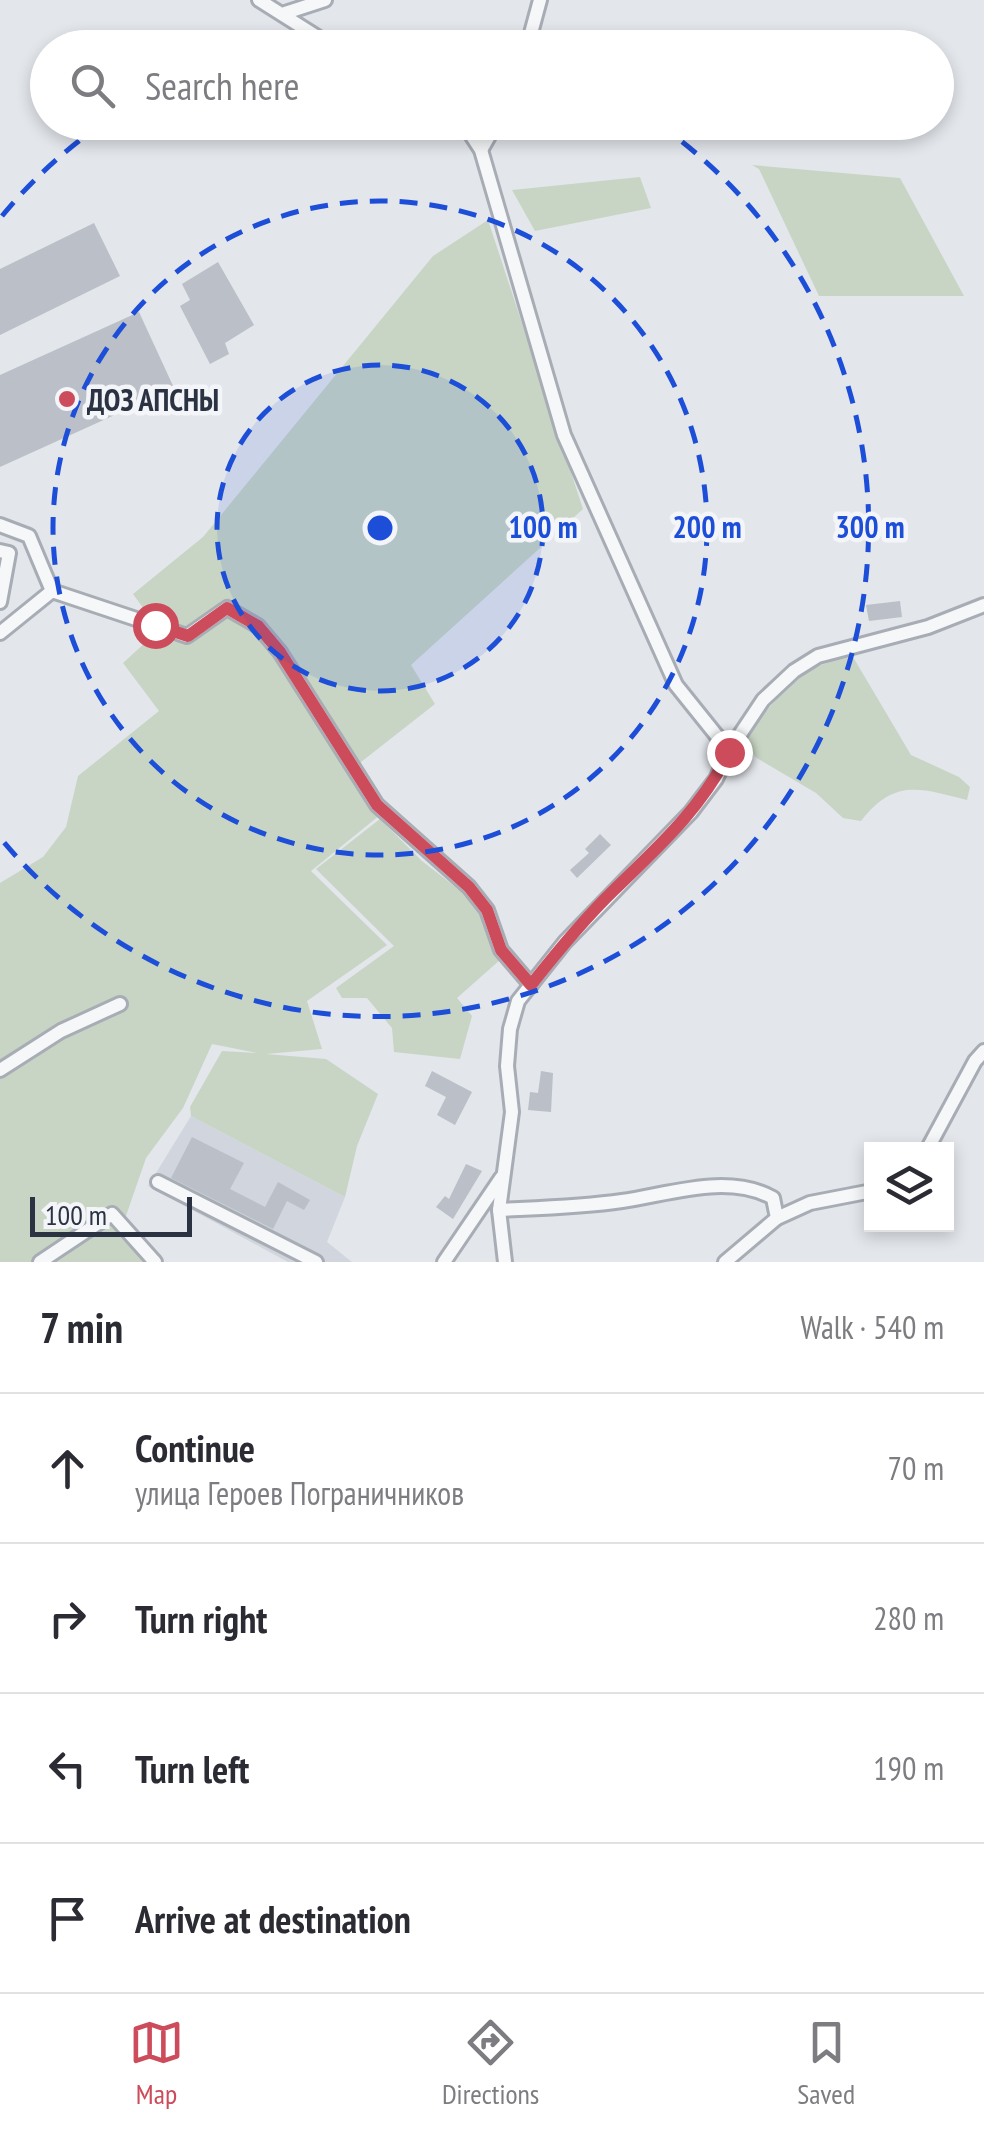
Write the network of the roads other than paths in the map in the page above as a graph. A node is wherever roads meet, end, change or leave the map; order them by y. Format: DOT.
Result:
graph roads {
  1 [pos="259,0"];
  2 [pos="325,0"];
  3 [pos="540,0"];
  4 [pos="285,13"];
  5 [pos="309,30"];
  6 [pos="532,30"];
  7 [pos="474,140"];
  8 [pos="486,140"];
  9 [pos="480,150"];
  10 [pos="0,525"];
  11 [pos="0,551"];
  12 [pos="52,592"];
  13 [pos="0,602"];
  14 [pos="984,605"];
  15 [pos="0,633"];
  16 [pos="729,752"];
  17 [pos="531,985"];
  18 [pos="120,1004"];
  19 [pos="984,1052"];
  20 [pos="0,1070"];
  21 [pos="932,1142"];
  22 [pos="506,1172"];
  23 [pos="158,1182"];
  24 [pos="864,1193"];
  25 [pos="499,1210"];
  26 [pos="777,1218"];
  27 [pos="40,1262"];
  28 [pos="156,1262"];
  29 [pos="316,1262"];
  30 [pos="444,1262"];
  31 [pos="506,1262"];
  32 [pos="725,1262"];
  1 -- 4 [label="street"];
  2 -- 4 [label="street"];
  3 -- 6 [label="street"];
  4 -- 5 [label="street"];
  7 -- 9 [label="street"];
  8 -- 9 [label="street"];
  9 -- 16 [label="street"];
  10 -- 12 [label="street"];
  11 -- 13 [label="street"];
  12 -- 15 [label="street"];
  12 -- 17 [label="street"];
  14 -- 16 [label="street"];
  16 -- 17 [label="street"];
  17 -- 22 [label="street"];
  18 -- 20 [label="street"];
  19 -- 21 [label="street"];
  22 -- 25 [label="street"];
  22 -- 30 [label="street"];
  23 -- 29 [label="street"];
  24 -- 26 [label="street"];
  25 -- 26 [label="street"];
  25 -- 31 [label="street"];
  26 -- 32 [label="street"];
  27 -- 28 [label="street"];
}
